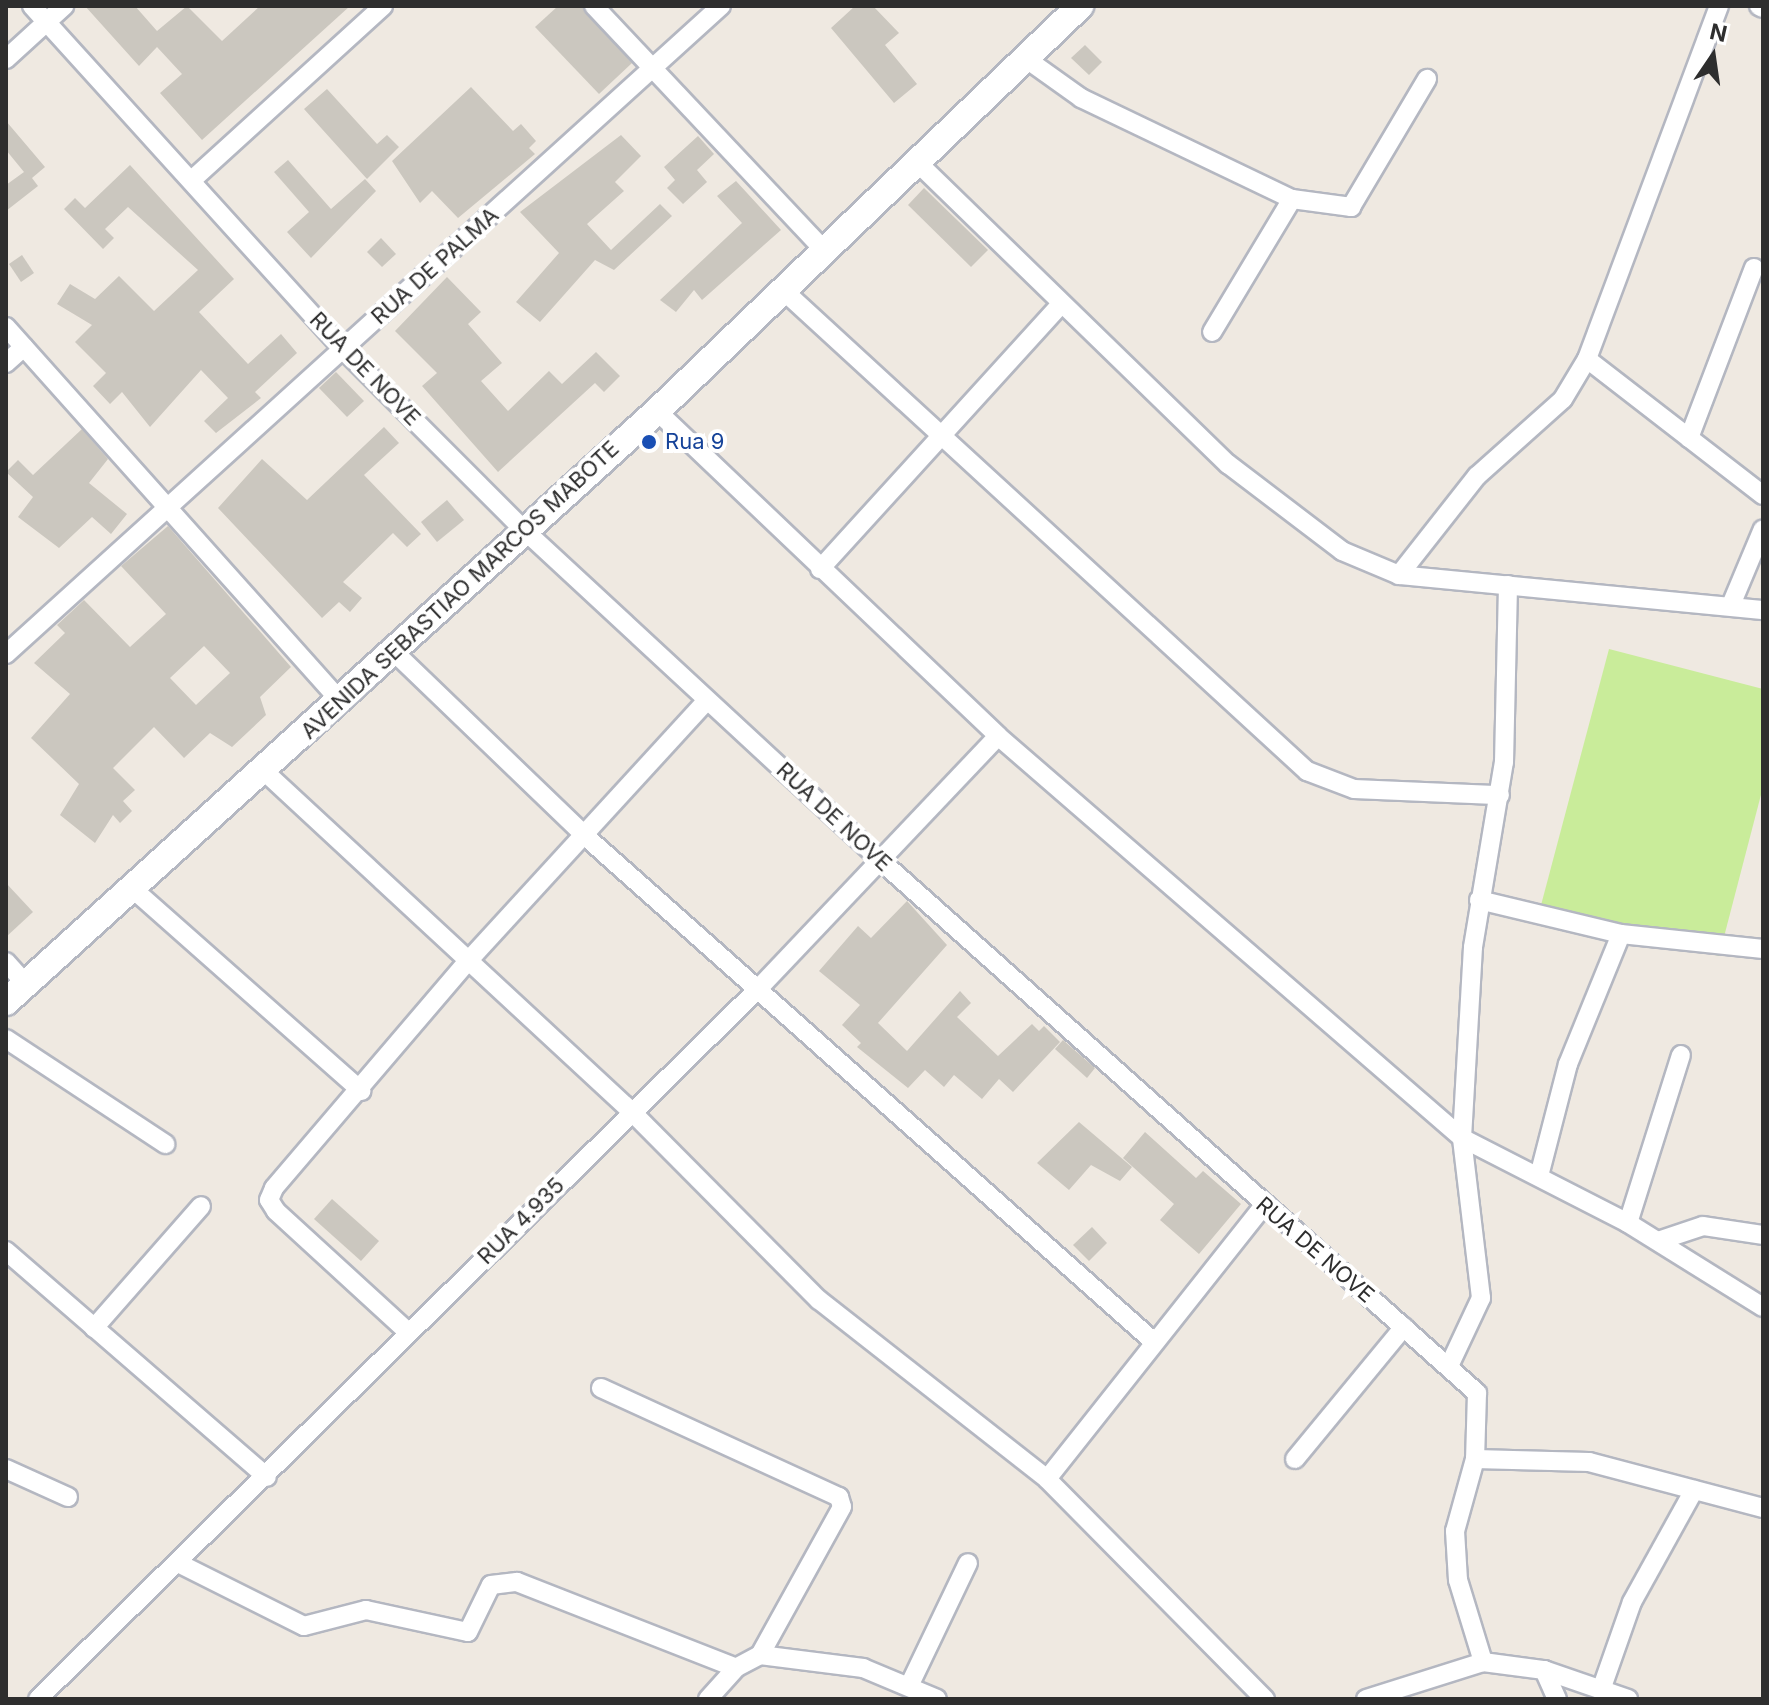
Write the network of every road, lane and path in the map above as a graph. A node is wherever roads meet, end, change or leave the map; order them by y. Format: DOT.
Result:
graph roads {
  1 [pos="32,6"];
  2 [pos="64,6"];
  3 [pos="383,6"];
  4 [pos="594,6"];
  5 [pos="721,6"];
  6 [pos="1080,6"];
  7 [pos="1719,6"];
  8 [pos="46,21"];
  9 [pos="1025,58"];
  10 [pos="6,59"];
  11 [pos="652,68"];
  12 [pos="1427,79"];
  13 [pos="917,162"];
  14 [pos="193,179"];
  15 [pos="1292,199"];
  16 [pos="825,251"];
  17 [pos="1754,268"];
  18 [pos="784,291"];
  19 [pos="1059,306"];
  20 [pos="6,327"];
  21 [pos="1212,332"];
  22 [pos="24,347"];
  23 [pos="343,349"];
  24 [pos="1587,359"];
  25 [pos="6,363"];
  26 [pos="657,411"];
  27 [pos="938,438"];
  28 [pos="1689,438"];
  29 [pos="1763,495"];
  30 [pos="167,505"];
  31 [pos="522,528"];
  32 [pos="1763,529"];
  33 [pos="820,569"];
  34 [pos="1399,575"];
  35 [pos="1508,585"];
  36 [pos="1731,605"];
  37 [pos="1763,610"];
  38 [pos="390,648"];
  39 [pos="6,654"];
  40 [pos="339,699"];
  41 [pos="707,700"];
  42 [pos="998,736"];
  43 [pos="264,771"];
  44 [pos="1500,795"];
  45 [pos="584,835"];
  46 [pos="881,861"];
  47 [pos="133,889"];
  48 [pos="1479,900"];
  49 [pos="1621,934"];
  50 [pos="1763,949"];
  51 [pos="469,960"];
  52 [pos="6,962"];
  53 [pos="26,984"];
  54 [pos="759,988"];
  55 [pos="6,1002"];
  56 [pos="6,1039"];
  57 [pos="1681,1055"];
  58 [pos="361,1091"];
  59 [pos="632,1112"];
  60 [pos="1462,1138"];
  61 [pos="165,1144"];
  62 [pos="1539,1176"];
  63 [pos="201,1206"];
  64 [pos="1263,1206"];
  65 [pos="1628,1223"];
  66 [pos="1763,1235"];
  67 [pos="1658,1241"];
  68 [pos="6,1251"];
  69 [pos="1763,1307"];
  70 [pos="1404,1327"];
  71 [pos="94,1328"];
  72 [pos="408,1332"];
  73 [pos="1154,1342"];
  74 [pos="1450,1364"];
  75 [pos="601,1388"];
  76 [pos="1295,1459"];
  77 [pos="1475,1459"];
  78 [pos="6,1469"];
  79 [pos="267,1477"];
  80 [pos="1047,1479"];
  81 [pos="1694,1490"];
  82 [pos="68,1497"];
  83 [pos="1763,1508"];
  84 [pos="968,1563"];
  85 [pos="182,1565"];
  86 [pos="760,1655"];
  87 [pos="1483,1662"];
  88 [pos="736,1668"];
  89 [pos="1544,1670"];
  90 [pos="910,1684"];
  91 [pos="1601,1690"];
  92 [pos="38,1699"];
  93 [pos="708,1699"];
  94 [pos="937,1699"];
  95 [pos="1265,1699"];
  96 [pos="1366,1699"];
  97 [pos="1557,1699"];
  98 [pos="1628,1699"];
  1 -- 8 [label="street, RUA DE NOVE"];
  2 -- 8 [label="street"];
  3 -- 14 [label="street"];
  4 -- 11 [label="street"];
  5 -- 11 [label="street, RUA DE PALMA"];
  6 -- 9 [label="main road, AVENIDA SEBASTIAO MARCOS MABOTE"];
  7 -- 24 [label="street"];
  8 -- 10 [label="street"];
  8 -- 14 [label="street, RUA DE NOVE"];
  9 -- 13 [label="main road, AVENIDA SEBASTIAO MARCOS MABOTE"];
  9 -- 15 [label="street"];
  11 -- 16 [label="street"];
  11 -- 23 [label="street, RUA DE PALMA"];
  12 -- 15 [label="street"];
  13 -- 16 [label="main road, AVENIDA SEBASTIAO MARCOS MABOTE"];
  13 -- 19 [label="street"];
  14 -- 23 [label="street, RUA DE NOVE"];
  15 -- 21 [label="street"];
  16 -- 18 [label="main road, AVENIDA SEBASTIAO MARCOS MABOTE"];
  17 -- 28 [label="street"];
  18 -- 26 [label="main road, AVENIDA SEBASTIAO MARCOS MABOTE"];
  18 -- 27 [label="street"];
  19 -- 27 [label="street"];
  19 -- 34 [label="street"];
  20 -- 22 [label="street"];
  22 -- 25 [label="street"];
  22 -- 30 [label="street"];
  23 -- 30 [label="street, RUA DE PALMA"];
  23 -- 31 [label="street, RUA DE NOVE"];
  24 -- 28 [label="street"];
  24 -- 34 [label="street"];
  26 -- 31 [label="main road, AVENIDA SEBASTIAO MARCOS MABOTE"];
  26 -- 33 [label="street"];
  27 -- 33 [label="street"];
  27 -- 44 [label="street"];
  28 -- 29 [label="street"];
  30 -- 39 [label="street, RUA DE PALMA"];
  30 -- 40 [label="street"];
  31 -- 38 [label="main road, AVENIDA SEBASTIAO MARCOS MABOTE"];
  31 -- 41 [label="street, RUA DE NOVE"];
  32 -- 36 [label="street"];
  33 -- 42 [label="street"];
  34 -- 35 [label="street"];
  35 -- 36 [label="street"];
  35 -- 44 [label="street"];
  36 -- 37 [label="street"];
  38 -- 40 [label="main road, AVENIDA SEBASTIAO MARCOS MABOTE"];
  38 -- 45 [label="street"];
  40 -- 43 [label="main road, AVENIDA SEBASTIAO MARCOS MABOTE"];
  41 -- 45 [label="street"];
  41 -- 46 [label="street, RUA DE NOVE"];
  42 -- 46 [label="street, RUA 4.935"];
  42 -- 60 [label="street"];
  43 -- 47 [label="main road, AVENIDA SEBASTIAO MARCOS MABOTE"];
  43 -- 51 [label="street"];
  44 -- 48 [label="street"];
  45 -- 51 [label="street"];
  45 -- 54 [label="street"];
  46 -- 54 [label="street, RUA 4.935"];
  46 -- 64 [label="street, RUA DE NOVE"];
  47 -- 53 [label="main road, AVENIDA SEBASTIAO MARCOS MABOTE"];
  47 -- 58 [label="street"];
  48 -- 49 [label="street"];
  48 -- 60 [label="street"];
  49 -- 50 [label="street"];
  49 -- 62 [label="street"];
  51 -- 58 [label="street"];
  51 -- 59 [label="street"];
  52 -- 53 [label="street"];
  53 -- 55 [label="main road, AVENIDA SEBASTIAO MARCOS MABOTE"];
  54 -- 59 [label="street, RUA 4.935"];
  54 -- 73 [label="street"];
  56 -- 61 [label="street"];
  57 -- 65 [label="street"];
  58 -- 72 [label="street"];
  59 -- 72 [label="street, RUA 4.935"];
  59 -- 80 [label="street"];
  60 -- 62 [label="street"];
  60 -- 74 [label="street"];
  62 -- 65 [label="street"];
  63 -- 71 [label="street"];
  64 -- 70 [label="street, RUA DE NOVE"];
  64 -- 73 [label="street"];
  65 -- 67 [label="street"];
  66 -- 67 [label="street"];
  67 -- 69 [label="street"];
  68 -- 71 [label="street"];
  70 -- 74 [label="street, RUA DE NOVE"];
  70 -- 76 [label="street"];
  71 -- 79 [label="street"];
  72 -- 79 [label="street, RUA 4.935"];
  73 -- 80 [label="street"];
  74 -- 77 [label="street, RUA DE NOVE"];
  75 -- 86 [label="street"];
  77 -- 81 [label="street"];
  77 -- 87 [label="street, RUA DE NOVE"];
  78 -- 82 [label="street"];
  79 -- 85 [label="street, RUA 4.935"];
  80 -- 95 [label="street"];
  81 -- 83 [label="street"];
  81 -- 91 [label="street"];
  84 -- 90 [label="street"];
  85 -- 88 [label="street"];
  85 -- 92 [label="street, RUA 4.935"];
  86 -- 88 [label="street"];
  86 -- 90 [label="street"];
  87 -- 89 [label="street"];
  87 -- 96 [label="street"];
  88 -- 93 [label="street"];
  89 -- 91 [label="street"];
  89 -- 97 [label="street"];
  90 -- 94 [label="street"];
  91 -- 98 [label="street"];
}
